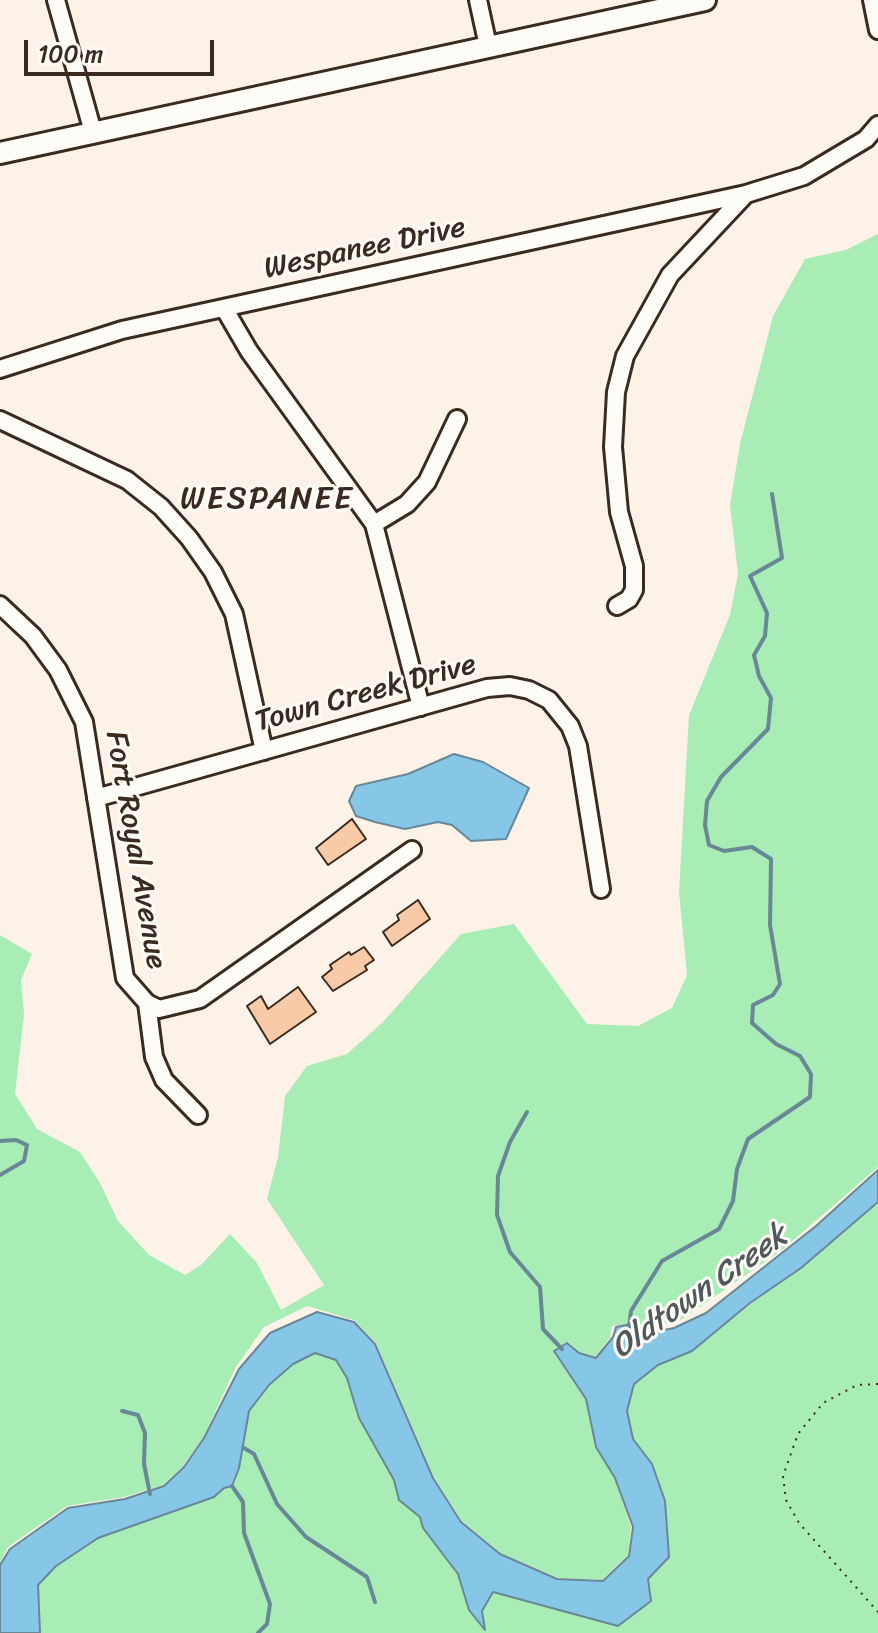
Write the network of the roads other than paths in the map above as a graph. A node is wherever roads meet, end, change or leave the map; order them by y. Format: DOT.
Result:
graph roads {
  1 [pos="56,0"];
  2 [pos="478,0"];
  3 [pos="705,0"];
  4 [pos="872,0"];
  5 [pos="878,30"];
  6 [pos="488,46"];
  7 [pos="878,125"];
  8 [pos="93,132"];
  9 [pos="0,153"];
  10 [pos="746,194"];
  11 [pos="224,308"];
  12 [pos="0,369"];
  13 [pos="457,419"];
  14 [pos="0,420"];
  15 [pos="374,524"];
  16 [pos="0,605"];
  17 [pos="617,606"];
  18 [pos="421,707"];
  19 [pos="264,751"];
  20 [pos="96,798"];
  21 [pos="412,850"];
  22 [pos="601,889"];
  23 [pos="147,1003"];
  24 [pos="198,1115"];
  1 -- 8 [label="street"];
  2 -- 6 [label="street"];
  3 -- 6 [label="main road"];
  4 -- 5 [label="street"];
  6 -- 8 [label="main road"];
  7 -- 10 [label="street, Wespanee Drive"];
  8 -- 9 [label="main road"];
  10 -- 11 [label="street, Wespanee Drive"];
  10 -- 17 [label="street"];
  11 -- 12 [label="street, Wespanee Drive"];
  11 -- 15 [label="street"];
  13 -- 15 [label="street"];
  14 -- 19 [label="street"];
  15 -- 18 [label="street"];
  16 -- 20 [label="street, Fort Royal Avenue"];
  18 -- 19 [label="street, Town Creek Drive"];
  18 -- 22 [label="street, Town Creek Drive"];
  19 -- 20 [label="street, Town Creek Drive"];
  20 -- 23 [label="street, Fort Royal Avenue"];
  21 -- 23 [label="street, Fort Royal Avenue"];
  23 -- 24 [label="street"];
}
